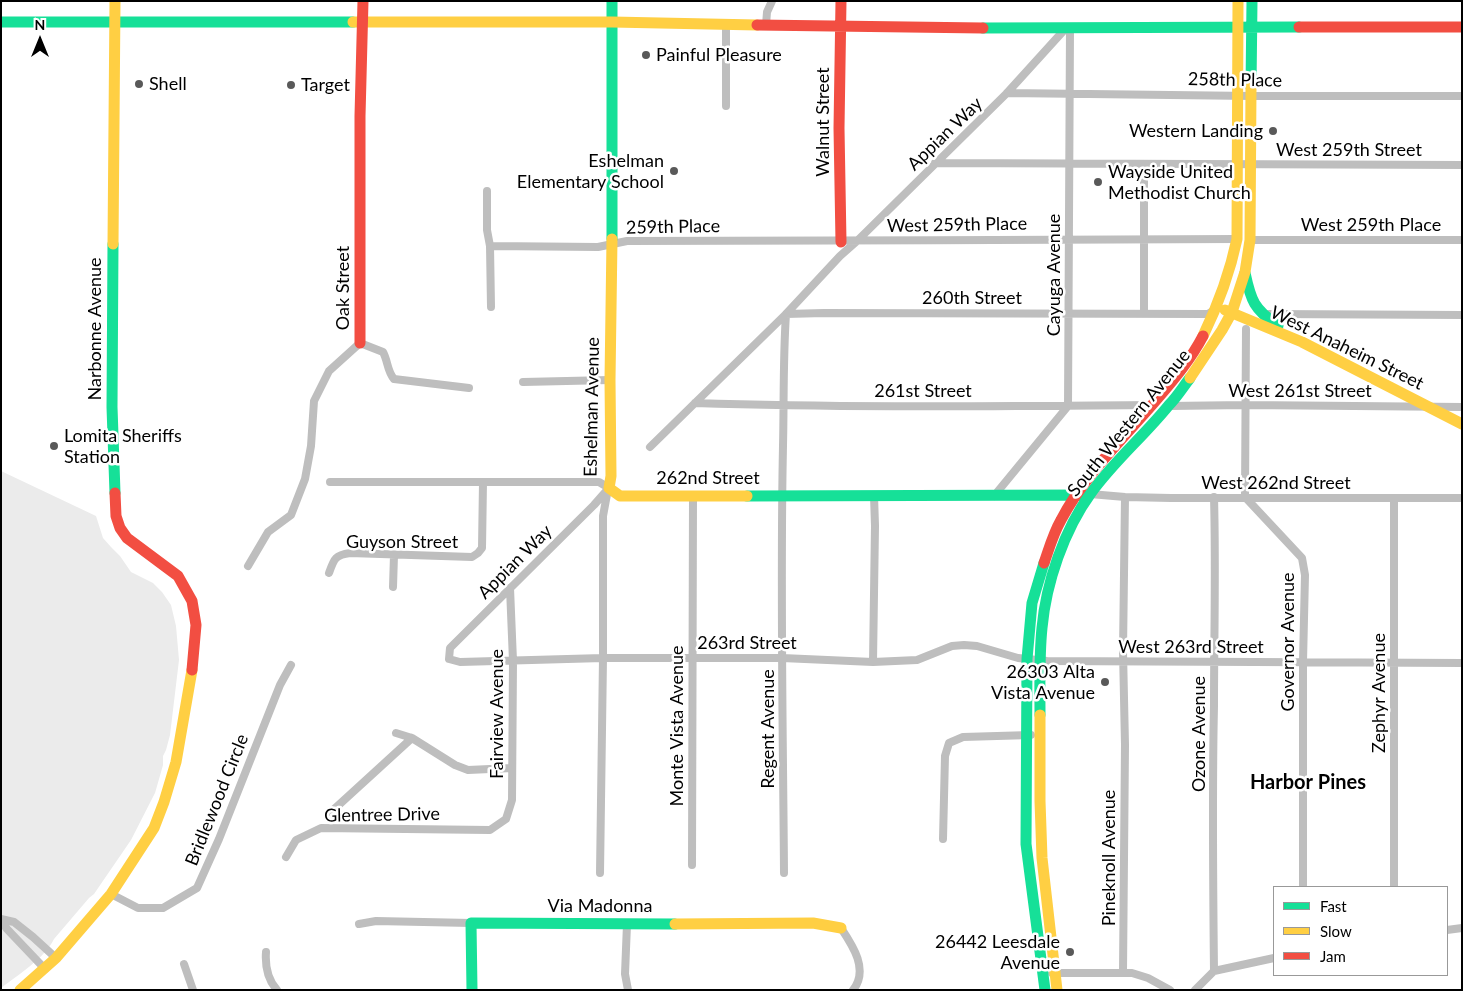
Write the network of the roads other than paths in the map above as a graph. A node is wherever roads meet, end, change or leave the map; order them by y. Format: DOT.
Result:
graph roads {
  1 [pos="115,1"];
  2 [pos="362,1"];
  3 [pos="612,1"];
  4 [pos="772,1"];
  5 [pos="841,1"];
  6 [pos="1238,1"];
  7 [pos="1252,1"];
  8 [pos="1,22"];
  9 [pos="115,22"];
  10 [pos="363,22"];
  11 [pos="612,22"];
  12 [pos="726,24"];
  13 [pos="766,25"];
  14 [pos="842,26"];
  15 [pos="1238,27"];
  16 [pos="1252,27"];
  17 [pos="1462,27"];
  18 [pos="1068,28"];
  19 [pos="1007,94"];
  20 [pos="1070,94"];
  21 [pos="1239,96"];
  22 [pos="1252,96"];
  23 [pos="1462,96"];
  24 [pos="726,106"];
  25 [pos="936,163"];
  26 [pos="1070,164"];
  27 [pos="1144,164"];
  28 [pos="1238,165"];
  29 [pos="1252,165"];
  30 [pos="1462,165"];
  31 [pos="487,190"];
  32 [pos="1069,239"];
  33 [pos="1145,240"];
  34 [pos="1237,240"];
  35 [pos="1250,240"];
  36 [pos="1462,240"];
  37 [pos="857,241"];
  38 [pos="841,242"];
  39 [pos="612,244"];
  40 [pos="490,246"];
  41 [pos="840,256"];
  42 [pos="1245,272"];
  43 [pos="491,306"];
  44 [pos="1216,309"];
  45 [pos="1232,312"];
  46 [pos="1068,313"];
  47 [pos="786,314"];
  48 [pos="1144,314"];
  49 [pos="1269,314"];
  50 [pos="1462,315"];
  51 [pos="1246,329"];
  52 [pos="1292,337"];
  53 [pos="360,343"];
  54 [pos="610,380"];
  55 [pos="523,382"];
  56 [pos="470,388"];
  57 [pos="695,403"];
  58 [pos="1152,405"];
  59 [pos="1246,405"];
  60 [pos="784,406"];
  61 [pos="1068,406"];
  62 [pos="1169,406"];
  63 [pos="1428,407"];
  64 [pos="1462,407"];
  65 [pos="1462,424"];
  66 [pos="650,447"];
  67 [pos="330,482"];
  68 [pos="483,482"];
  69 [pos="609,488"];
  70 [pos="1090,494"];
  71 [pos="874,495"];
  72 [pos="693,496"];
  73 [pos="782,496"];
  74 [pos="994,496"];
  75 [pos="1074,496"];
  76 [pos="1124,497"];
  77 [pos="1214,497"];
  78 [pos="1245,497"];
  79 [pos="1394,498"];
  80 [pos="1462,498"];
  81 [pos="394,555"];
  82 [pos="248,566"];
  83 [pos="329,572"];
  84 [pos="393,586"];
  85 [pos="510,588"];
  86 [pos="604,658"];
  87 [pos="692,658"];
  88 [pos="782,658"];
  89 [pos="449,659"];
  90 [pos="1027,659"];
  91 [pos="1041,660"];
  92 [pos="513,661"];
  93 [pos="873,662"];
  94 [pos="1123,662"];
  95 [pos="1214,662"];
  96 [pos="1304,662"];
  97 [pos="1395,662"];
  98 [pos="1462,663"];
  99 [pos="292,664"];
  100 [pos="396,734"];
  101 [pos="1040,735"];
  102 [pos="1027,736"];
  103 [pos="412,738"];
  104 [pos="512,768"];
  105 [pos="331,812"];
  106 [pos="490,830"];
  107 [pos="943,839"];
  108 [pos="286,857"];
  109 [pos="692,865"];
  110 [pos="600,873"];
  111 [pos="784,873"];
  112 [pos="1303,886"];
  113 [pos="1394,886"];
  114 [pos="111,894"];
  115 [pos="1,920"];
  116 [pos="471,922"];
  117 [pos="359,924"];
  118 [pos="628,924"];
  119 [pos="841,928"];
  120 [pos="1462,928"];
  121 [pos="1448,930"];
  122 [pos="266,952"];
  123 [pos="56,958"];
  124 [pos="1273,958"];
  125 [pos="184,964"];
  126 [pos="45,969"];
  127 [pos="1214,971"];
  128 [pos="1123,972"];
  129 [pos="1056,973"];
  130 [pos="1043,974"];
  131 [pos="20,990"];
  132 [pos="193,990"];
  133 [pos="277,990"];
  134 [pos="472,990"];
  135 [pos="628,990"];
  136 [pos="853,990"];
  137 [pos="1045,990"];
  138 [pos="1057,990"];
  139 [pos="1170,990"];
  140 [pos="1195,990"];
  1 -- 9 [label="main road, Narbonne Avenue"];
  2 -- 10 [label="main road, Oak Street"];
  3 -- 11 [label="main road, Eshelman Avenue"];
  4 -- 13 [label="street"];
  5 -- 14 [label="main road, Walnut Street"];
  6 -- 15 [label="main road, South Western Avenue"];
  7 -- 16 [label="main road, South Western Avenue"];
  8 -- 9 [label="main road"];
  9 -- 10 [label="main road"];
  9 -- 114 [label="main road, Narbonne Avenue"];
  10 -- 11 [label="main road"];
  10 -- 53 [label="main road, Oak Street"];
  11 -- 12 [label="main road"];
  11 -- 39 [label="main road, Eshelman Avenue"];
  12 -- 13 [label="main road"];
  12 -- 24 [label="street"];
  13 -- 14 [label="main road"];
  14 -- 18 [label="main road"];
  14 -- 38 [label="main road, Walnut Street"];
  15 -- 16 [label="main road"];
  15 -- 18 [label="main road"];
  15 -- 21 [label="main road, South Western Avenue"];
  16 -- 17 [label="main road"];
  16 -- 22 [label="main road, South Western Avenue"];
  18 -- 19 [label="street, Appian Way"];
  18 -- 20 [label="street, Cayuga Avenue"];
  19 -- 20 [label="street, 258th Place"];
  19 -- 25 [label="street, Appian Way"];
  20 -- 21 [label="street, 258th Place"];
  20 -- 26 [label="street, Cayuga Avenue"];
  21 -- 22 [label="street, 258th Place"];
  21 -- 28 [label="main road, South Western Avenue"];
  22 -- 23 [label="street, 258th Place"];
  22 -- 29 [label="main road, South Western Avenue"];
  25 -- 26 [label="street, West 259th Street"];
  25 -- 37 [label="street, Appian Way"];
  26 -- 27 [label="street, West 259th Street"];
  26 -- 32 [label="street, Cayuga Avenue"];
  27 -- 28 [label="street, West 259th Street"];
  27 -- 33 [label="street"];
  28 -- 29 [label="street, West 259th Street"];
  28 -- 34 [label="main road, South Western Avenue"];
  29 -- 30 [label="street, West 259th Street"];
  29 -- 35 [label="main road, South Western Avenue"];
  31 -- 40 [label="street"];
  32 -- 33 [label="street, West 259th Place"];
  32 -- 37 [label="street, West 259th Place"];
  32 -- 46 [label="street, Cayuga Avenue"];
  33 -- 34 [label="street, West 259th Place"];
  33 -- 48 [label="street"];
  34 -- 44 [label="main road, South Western Avenue"];
  35 -- 36 [label="street, West 259th Place"];
  35 -- 42 [label="main road, South Western Avenue"];
  37 -- 38 [label="street, 259th Place"];
  37 -- 41 [label="street, Appian Way"];
  38 -- 39 [label="street, 259th Place"];
  38 -- 41 [label="street"];
  39 -- 40 [label="street, 259th Place"];
  39 -- 54 [label="main road, Eshelman Avenue"];
  40 -- 43 [label="street"];
  41 -- 47 [label="street, Appian Way"];
  42 -- 45 [label="main road, South Western Avenue"];
  42 -- 52 [label="main road"];
  44 -- 45 [label="main road, West Anaheim Street"];
  44 -- 48 [label="street, 260th Street"];
  44 -- 58 [label="main road, South Western Avenue"];
  45 -- 52 [label="main road, West Anaheim Street"];
  45 -- 62 [label="main road, South Western Avenue"];
  46 -- 47 [label="street, 260th Street"];
  46 -- 48 [label="street, 260th Street"];
  46 -- 61 [label="street, Cayuga Avenue"];
  47 -- 57 [label="street, Appian Way"];
  47 -- 60 [label="street, Regent Avenue"];
  49 -- 50 [label="street"];
  51 -- 59 [label="street"];
  52 -- 63 [label="main road, West Anaheim Street"];
  53 -- 56 [label="street"];
  53 -- 82 [label="street, Oak Street"];
  54 -- 55 [label="street"];
  54 -- 69 [label="main road, Eshelman Avenue"];
  57 -- 60 [label="street, 261st Street"];
  57 -- 66 [label="street, Appian Way"];
  58 -- 61 [label="street, 261st Street"];
  58 -- 75 [label="main road, South Western Avenue"];
  59 -- 62 [label="street, West 261st Street"];
  59 -- 63 [label="street, West 261st Street"];
  59 -- 78 [label="street"];
  60 -- 61 [label="street, 261st Street"];
  60 -- 73 [label="street, Regent Avenue"];
  61 -- 74 [label="street"];
  62 -- 70 [label="main road, South Western Avenue"];
  63 -- 64 [label="street, West 261st Street"];
  63 -- 65 [label="main road, West Anaheim Street"];
  67 -- 68 [label="street, 262nd Street"];
  68 -- 69 [label="street, 262nd Street"];
  68 -- 81 [label="street, Guyson Street"];
  69 -- 72 [label="main road, 262nd Street"];
  69 -- 85 [label="street, Appian Way"];
  69 -- 86 [label="street, Eshelman Avenue"];
  70 -- 75 [label="main road, 262nd Street"];
  70 -- 76 [label="street, West 262nd Street"];
  70 -- 91 [label="main road, South Western Avenue"];
  71 -- 73 [label="main road, 262nd Street"];
  71 -- 74 [label="main road, 262nd Street"];
  71 -- 93 [label="street"];
  72 -- 73 [label="main road, 262nd Street"];
  72 -- 87 [label="street, Monte Vista Avenue"];
  73 -- 88 [label="street, Regent Avenue"];
  74 -- 75 [label="main road, 262nd Street"];
  75 -- 90 [label="main road, South Western Avenue"];
  76 -- 77 [label="street, West 262nd Street"];
  76 -- 94 [label="street, Pineknoll Avenue"];
  77 -- 78 [label="street, West 262nd Street"];
  77 -- 95 [label="street, Ozone Avenue"];
  78 -- 79 [label="street, West 262nd Street"];
  78 -- 96 [label="street, Governor Avenue"];
  79 -- 80 [label="street, West 262nd Street"];
  79 -- 97 [label="street, Zephyr Avenue"];
  81 -- 83 [label="street, Guyson Street"];
  81 -- 84 [label="street"];
  85 -- 89 [label="street, Appian Way"];
  85 -- 92 [label="street, Fairview Avenue"];
  86 -- 87 [label="street, 263rd Street"];
  86 -- 92 [label="street, 263rd Street"];
  86 -- 110 [label="street, Eshelman Avenue"];
  87 -- 88 [label="street, 263rd Street"];
  87 -- 109 [label="street, Monte Vista Avenue"];
  88 -- 93 [label="street, 263rd Street"];
  88 -- 111 [label="street, Regent Avenue"];
  89 -- 92 [label="street, 263rd Street"];
  90 -- 91 [label="street, 263rd Street"];
  90 -- 93 [label="street, 263rd Street"];
  90 -- 102 [label="main road, South Western Avenue"];
  91 -- 94 [label="street, West 263rd Street"];
  91 -- 101 [label="main road, South Western Avenue"];
  92 -- 104 [label="street, Fairview Avenue"];
  94 -- 95 [label="street, West 263rd Street"];
  94 -- 128 [label="street, Pineknoll Avenue"];
  95 -- 96 [label="street, West 263rd Street"];
  95 -- 127 [label="street, Ozone Avenue"];
  96 -- 97 [label="street, West 263rd Street"];
  96 -- 112 [label="street, Governor Avenue"];
  97 -- 98 [label="street, West 263rd Street"];
  97 -- 113 [label="street, Zephyr Avenue"];
  99 -- 114 [label="street, Bridlewood Circle"];
  100 -- 103 [label="street"];
  101 -- 102 [label="street"];
  101 -- 129 [label="main road, South Western Avenue"];
  102 -- 107 [label="street"];
  102 -- 130 [label="main road, South Western Avenue"];
  103 -- 104 [label="street"];
  103 -- 105 [label="street"];
  104 -- 106 [label="street, Fairview Avenue"];
  106 -- 108 [label="street, Glentree Drive"];
  114 -- 123 [label="main road, Narbonne Avenue"];
  115 -- 123 [label="street"];
  115 -- 126 [label="street"];
  116 -- 117 [label="street, Via Madonna"];
  116 -- 118 [label="main road, Via Madonna"];
  116 -- 134 [label="main road"];
  118 -- 119 [label="main road, Via Madonna"];
  118 -- 135 [label="street"];
  119 -- 136 [label="street"];
  120 -- 121 [label="street"];
  122 -- 133 [label="street"];
  123 -- 126 [label="main road, Narbonne Avenue"];
  124 -- 127 [label="street"];
  125 -- 132 [label="street"];
  126 -- 131 [label="main road, Narbonne Avenue"];
  127 -- 140 [label="street"];
  128 -- 129 [label="street"];
  128 -- 139 [label="street"];
  129 -- 130 [label="street"];
  129 -- 138 [label="main road, South Western Avenue"];
  130 -- 137 [label="main road, South Western Avenue"];
}
